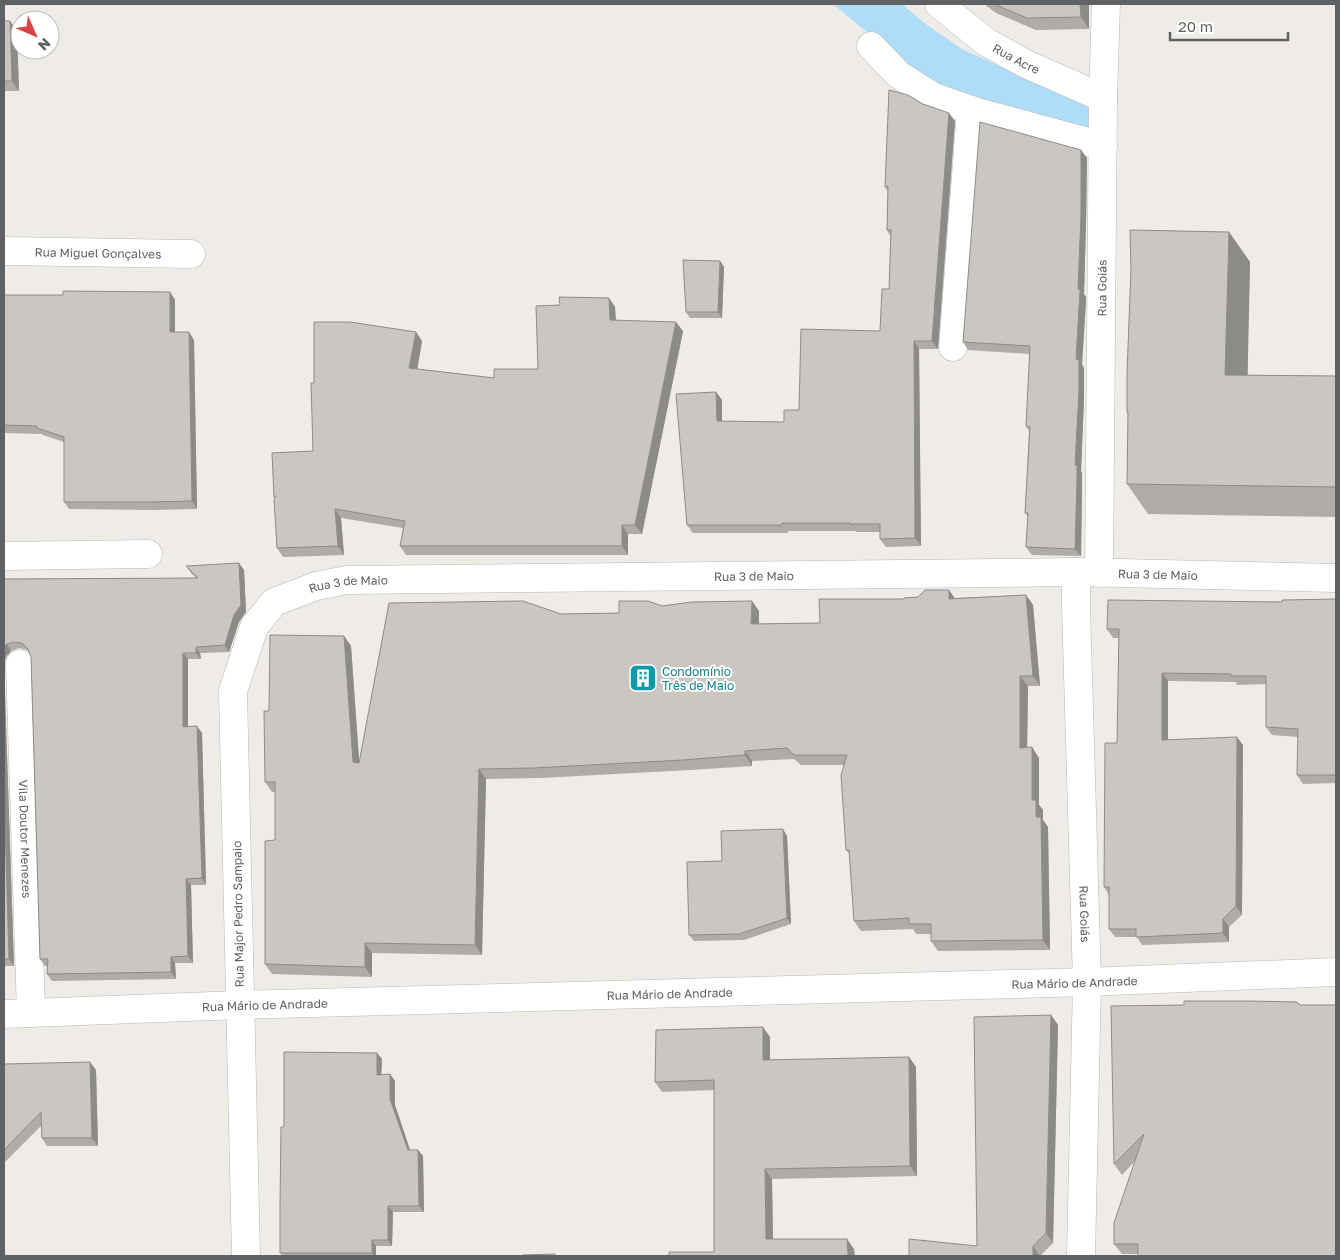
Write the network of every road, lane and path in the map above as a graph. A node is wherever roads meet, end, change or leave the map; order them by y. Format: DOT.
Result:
graph roads {
  1 [pos="939,4"];
  2 [pos="1106,4"];
  3 [pos="871,46"];
  4 [pos="1103,98"];
  5 [pos="970,110"];
  6 [pos="1103,146"];
  7 [pos="4,251"];
  8 [pos="191,254"];
  9 [pos="952,347"];
  10 [pos="148,554"];
  11 [pos="4,556"];
  12 [pos="1088,573"];
  13 [pos="1336,578"];
  14 [pos="20,664"];
  15 [pos="233,691"];
  16 [pos="1336,972"];
  17 [pos="1087,982"];
  18 [pos="240,1005"];
  19 [pos="31,1013"];
  20 [pos="4,1014"];
  21 [pos="246,1256"];
  22 [pos="1081,1256"];
  1 -- 4 [label="street, Rua Acre"];
  2 -- 4 [label="street, Rua Goiás"];
  3 -- 5 [label="street"];
  4 -- 6 [label="street, Rua Goiás"];
  5 -- 6 [label="street"];
  5 -- 9 [label="street"];
  6 -- 12 [label="street, Rua Goiás"];
  7 -- 8 [label="street, Rua Miguel Gonçalves"];
  10 -- 11 [label="street"];
  12 -- 13 [label="street, Rua 3 de Maio"];
  12 -- 15 [label="street, Rua 3 de Maio"];
  12 -- 17 [label="street, Rua Goiás"];
  14 -- 19 [label="street, Vila Doutor Menezes"];
  15 -- 18 [label="street, Rua Major Pedro Sampaio"];
  16 -- 17 [label="street, Rua Mário de Andrade"];
  17 -- 18 [label="street, Rua Mário de Andrade"];
  17 -- 22 [label="street, Rua Goiás"];
  18 -- 19 [label="street, Rua Mário de Andrade"];
  18 -- 21 [label="street, Rua Major Pedro Sampaio"];
  19 -- 20 [label="street, Rua Mário de Andrade"];
}
